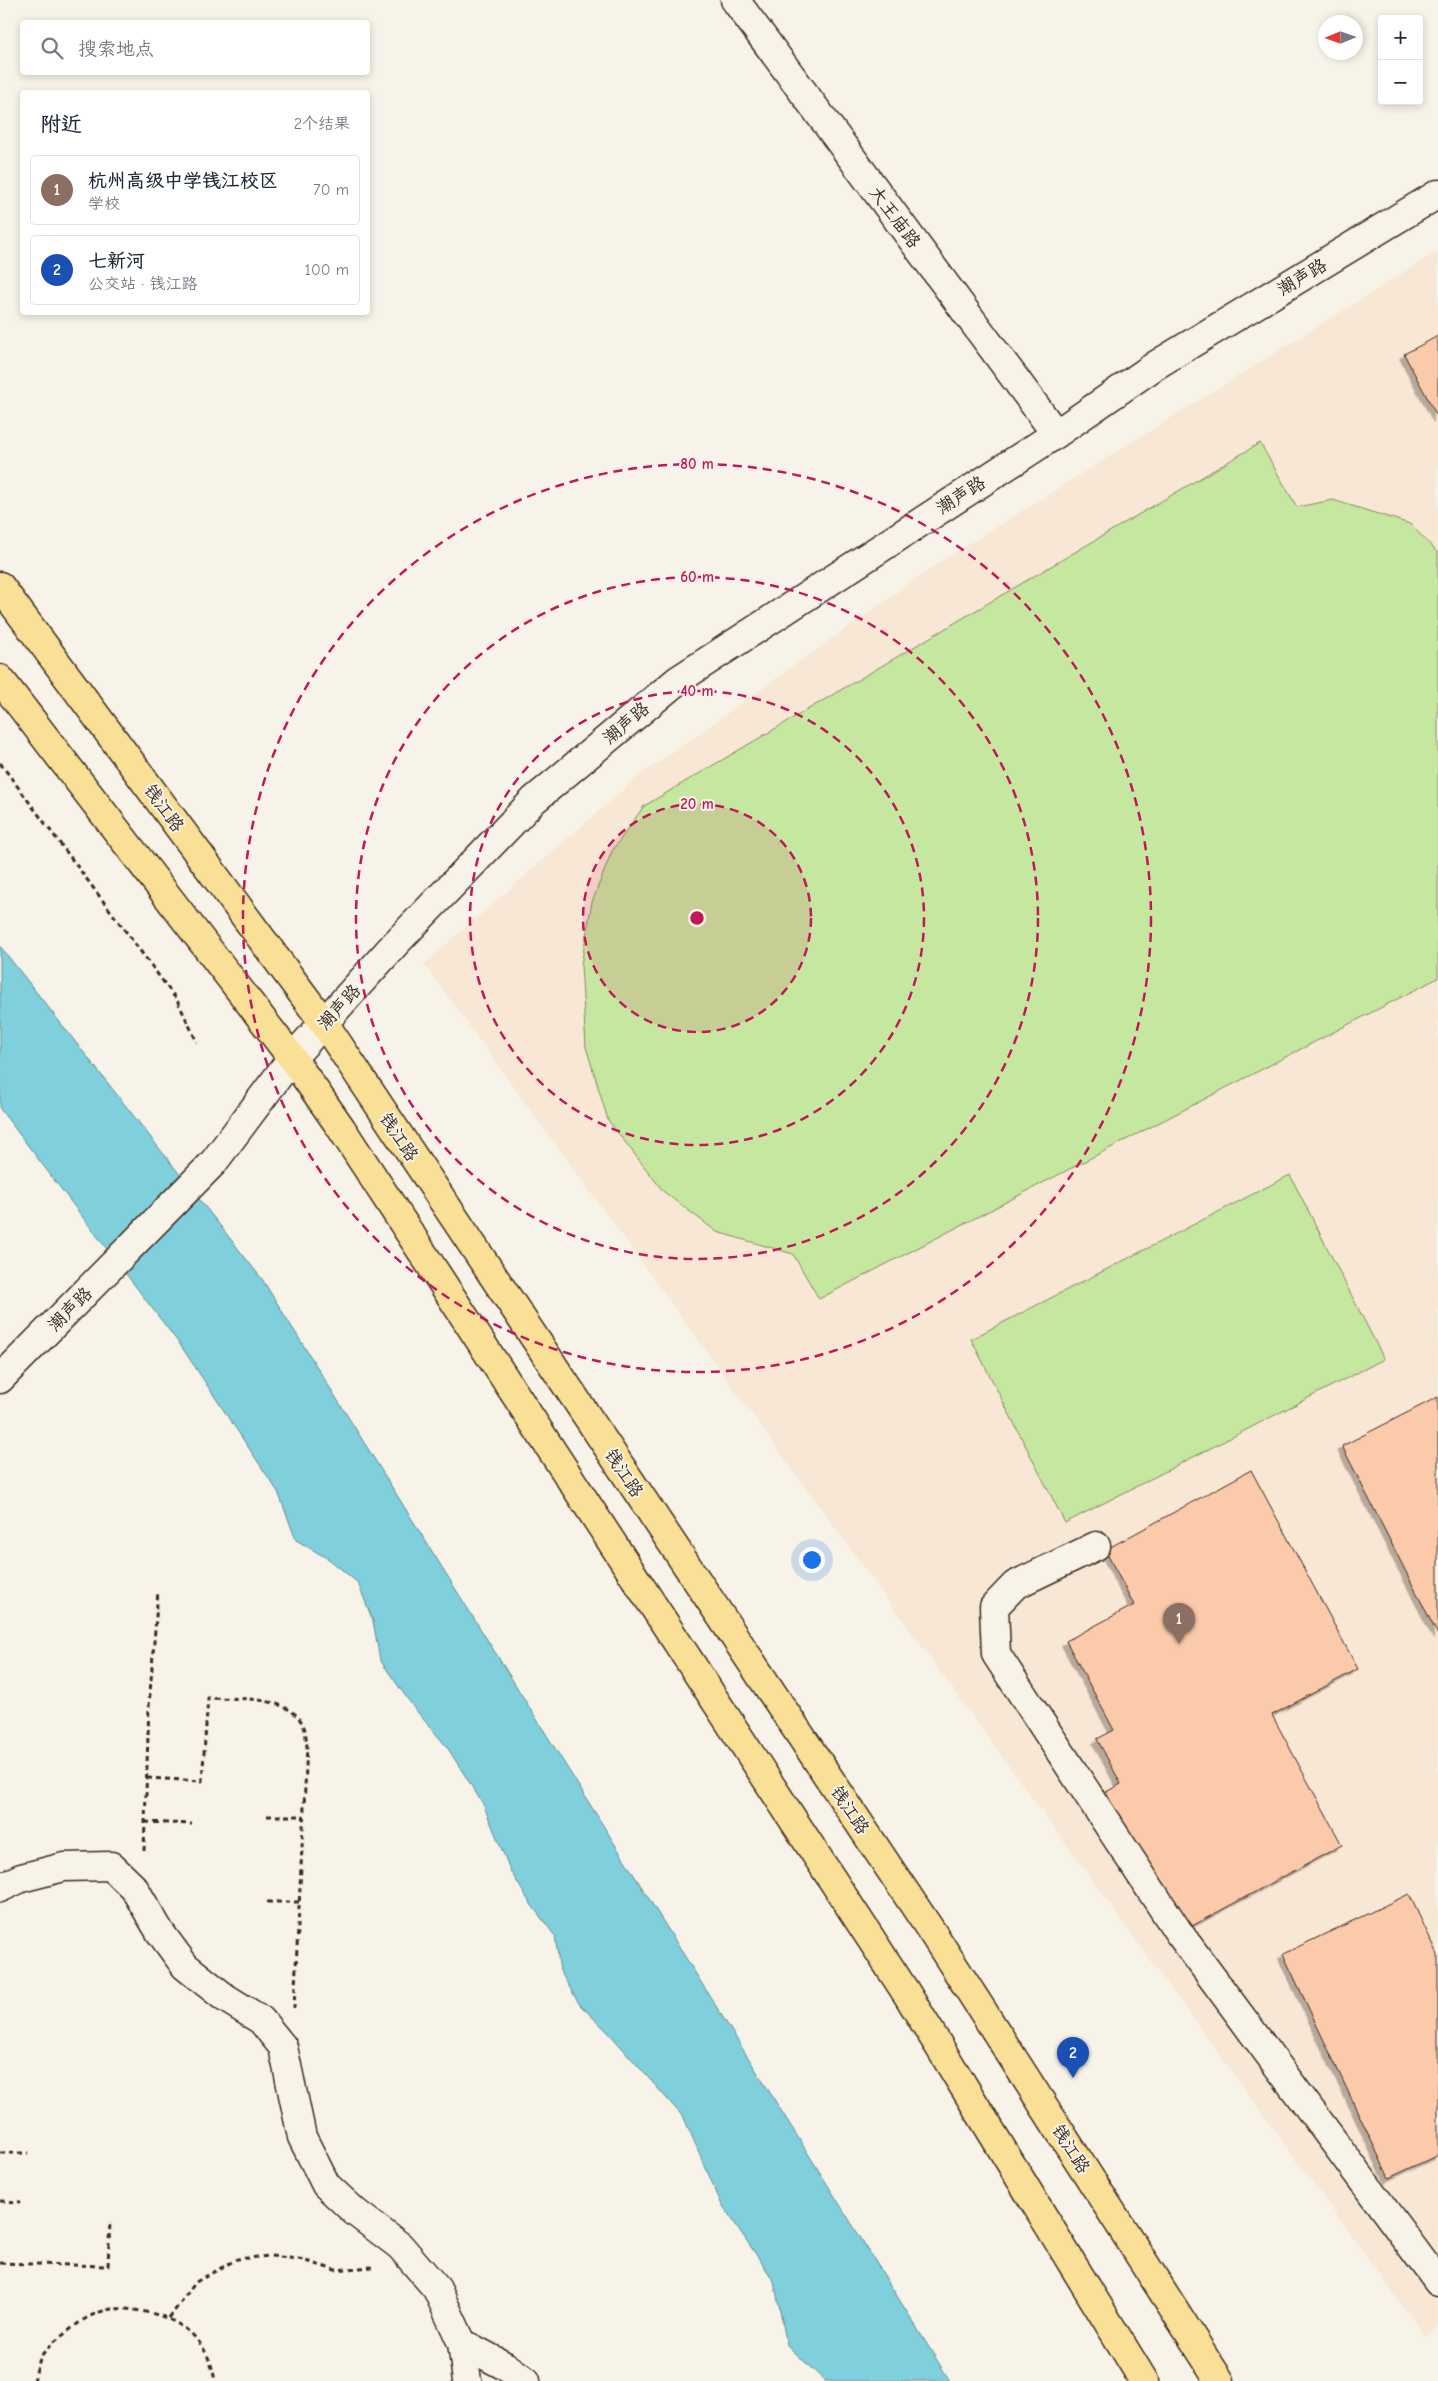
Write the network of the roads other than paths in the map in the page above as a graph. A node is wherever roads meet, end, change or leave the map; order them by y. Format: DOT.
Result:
graph roads {
  1 [pos="735,0"];
  2 [pos="1438,194"];
  3 [pos="1056,434"];
  4 [pos="0,586"];
  5 [pos="0,679"];
  6 [pos="324,1023"];
  7 [pos="292,1058"];
  8 [pos="0,1379"];
  9 [pos="1096,1546"];
  10 [pos="0,1888"];
  11 [pos="1438,2282"];
  12 [pos="462,2343"];
  13 [pos="467,2381"];
  14 [pos="526,2381"];
  15 [pos="1144,2381"];
  16 [pos="1220,2381"];
  1 -- 3 [label="street, 大王庙路"];
  2 -- 3 [label="street, 潮声路"];
  3 -- 6 [label="street, 潮声路"];
  4 -- 6 [label="main road, 钱江路"];
  5 -- 7 [label="main road"];
  6 -- 7 [label="street, 潮声路"];
  6 -- 16 [label="main road, 钱江路"];
  7 -- 8 [label="street, 潮声路"];
  7 -- 15 [label="main road"];
  9 -- 11 [label="street"];
  10 -- 12 [label="street"];
  12 -- 13 [label="street"];
  12 -- 14 [label="street"];
}
